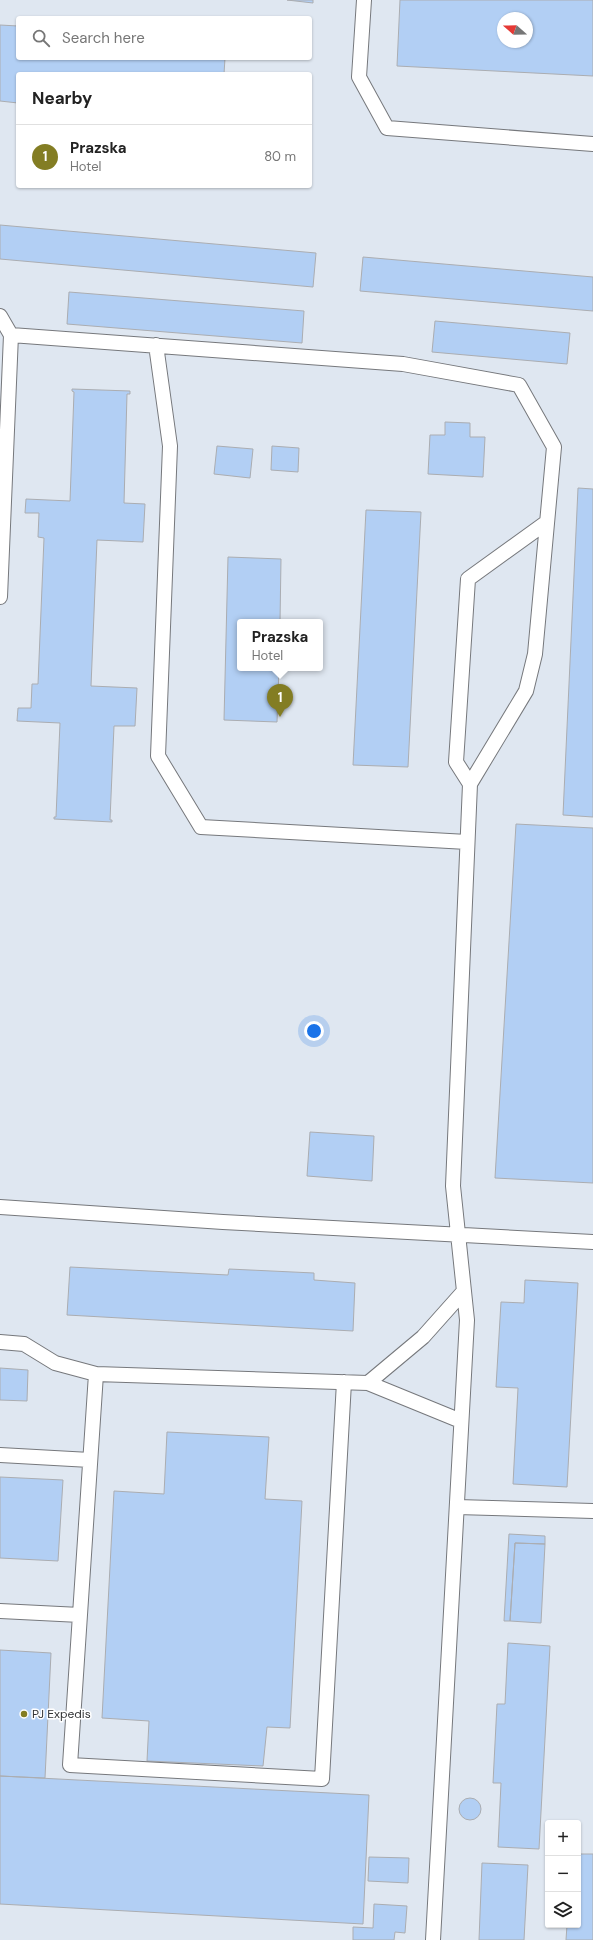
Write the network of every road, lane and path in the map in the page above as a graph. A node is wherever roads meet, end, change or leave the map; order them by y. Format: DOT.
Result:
graph roads {
  1 [pos="364,0"];
  2 [pos="593,144"];
  3 [pos="0,316"];
  4 [pos="11,335"];
  5 [pos="156,346"];
  6 [pos="548,522"];
  7 [pos="0,597"];
  8 [pos="470,784"];
  9 [pos="468,842"];
  10 [pos="0,1207"];
  11 [pos="458,1235"];
  12 [pos="593,1242"];
  13 [pos="464,1291"];
  14 [pos="0,1342"];
  15 [pos="96,1374"];
  16 [pos="344,1382"];
  17 [pos="368,1383"];
  18 [pos="461,1420"];
  19 [pos="0,1455"];
  20 [pos="90,1460"];
  21 [pos="457,1506"];
  22 [pos="593,1511"];
  23 [pos="0,1611"];
  24 [pos="80,1615"];
  25 [pos="433,1940"];
  1 -- 2 [label="lane"];
  3 -- 4 [label="lane"];
  4 -- 5 [label="lane"];
  4 -- 7 [label="lane"];
  5 -- 6 [label="lane"];
  5 -- 9 [label="lane"];
  6 -- 8 [label="lane"];
  6 -- 8 [label="lane"];
  8 -- 9 [label="lane"];
  9 -- 11 [label="lane"];
  10 -- 11 [label="lane"];
  11 -- 12 [label="lane"];
  11 -- 13 [label="lane"];
  13 -- 17 [label="lane"];
  13 -- 18 [label="lane"];
  14 -- 15 [label="lane"];
  15 -- 16 [label="lane"];
  15 -- 20 [label="lane"];
  16 -- 17 [label="lane"];
  16 -- 24 [label="lane"];
  17 -- 18 [label="lane"];
  18 -- 21 [label="lane"];
  19 -- 20 [label="lane"];
  20 -- 24 [label="lane"];
  21 -- 22 [label="lane"];
  21 -- 25 [label="lane"];
  23 -- 24 [label="lane"];
}
